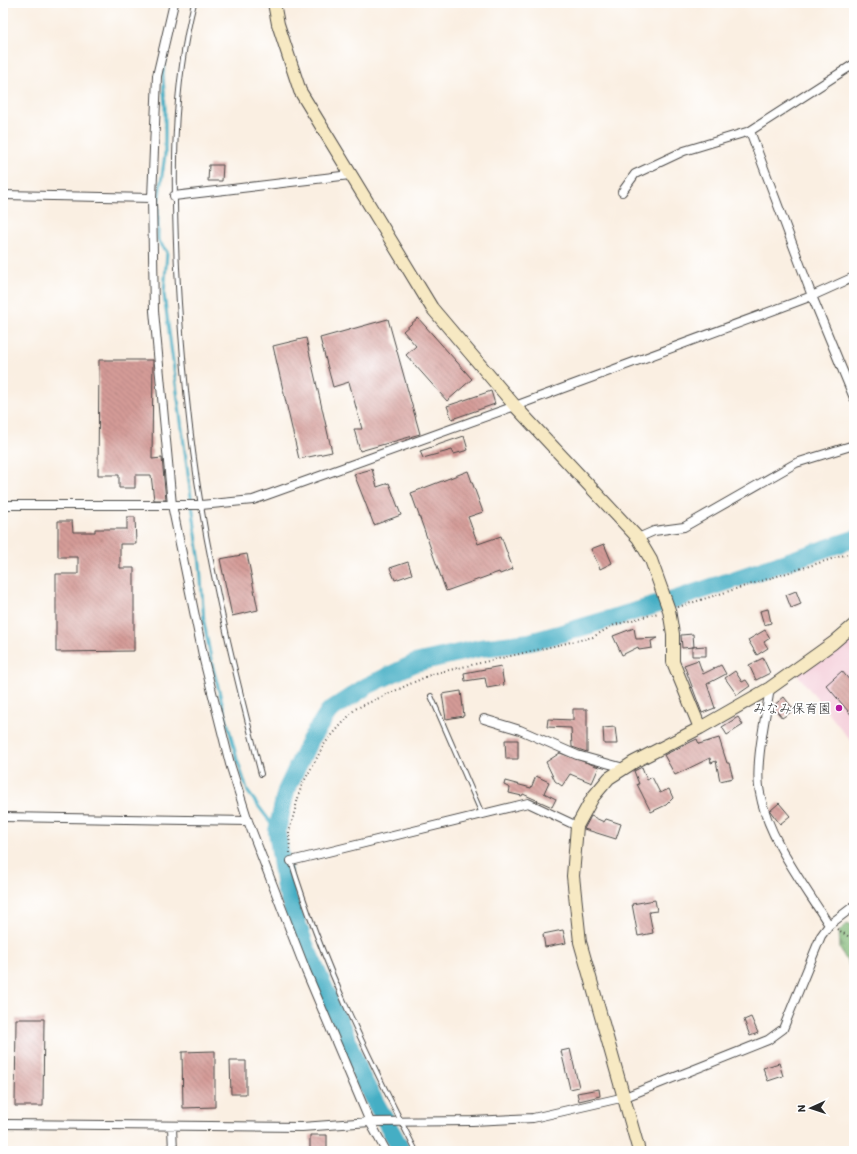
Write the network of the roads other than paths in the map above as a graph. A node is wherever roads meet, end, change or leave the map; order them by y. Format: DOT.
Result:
graph roads {
  1 [pos="174,3"];
  2 [pos="194,3"];
  3 [pos="274,3"];
  4 [pos="854,64"];
  5 [pos="750,131"];
  6 [pos="350,175"];
  7 [pos="622,192"];
  8 [pos="3,195"];
  9 [pos="174,196"];
  10 [pos="152,198"];
  11 [pos="854,277"];
  12 [pos="812,296"];
  13 [pos="854,398"];
  14 [pos="515,406"];
  15 [pos="854,444"];
  16 [pos="3,505"];
  17 [pos="174,505"];
  18 [pos="201,505"];
  19 [pos="638,538"];
  20 [pos="854,625"];
  21 [pos="770,688"];
  22 [pos="431,696"];
  23 [pos="484,719"];
  24 [pos="700,728"];
  25 [pos="624,768"];
  26 [pos="261,774"];
  27 [pos="482,814"];
  28 [pos="3,817"];
  29 [pos="248,821"];
  30 [pos="577,826"];
  31 [pos="291,861"];
  32 [pos="854,906"];
  33 [pos="829,925"];
  34 [pos="625,1097"];
  35 [pos="400,1121"];
  36 [pos="370,1122"];
  37 [pos="3,1124"];
  38 [pos="172,1127"];
  39 [pos="173,1151"];
  40 [pos="386,1151"];
  41 [pos="416,1151"];
  42 [pos="639,1151"];
  1 -- 10 [label="street"];
  2 -- 9 [label="lane"];
  3 -- 6 [label="street"];
  4 -- 5 [label="street"];
  5 -- 7 [label="street"];
  5 -- 12 [label="street"];
  6 -- 9 [label="street"];
  6 -- 14 [label="street"];
  8 -- 10 [label="street"];
  9 -- 18 [label="lane"];
  10 -- 17 [label="street"];
  11 -- 12 [label="street"];
  12 -- 13 [label="street"];
  12 -- 14 [label="street"];
  14 -- 18 [label="street"];
  14 -- 19 [label="street"];
  15 -- 19 [label="street"];
  16 -- 17 [label="street"];
  17 -- 18 [label="street"];
  17 -- 29 [label="street"];
  18 -- 26 [label="lane"];
  19 -- 24 [label="street"];
  20 -- 21 [label="street"];
  21 -- 24 [label="street"];
  21 -- 33 [label="street"];
  22 -- 27 [label="lane"];
  23 -- 25 [label="street"];
  24 -- 25 [label="street"];
  25 -- 30 [label="street"];
  27 -- 30 [label="street"];
  27 -- 31 [label="street"];
  28 -- 29 [label="street"];
  29 -- 36 [label="street"];
  30 -- 34 [label="street"];
  31 -- 35 [label="lane"];
  32 -- 33 [label="street"];
  33 -- 34 [label="street"];
  34 -- 35 [label="street"];
  34 -- 42 [label="street"];
  35 -- 36 [label="street"];
  35 -- 41 [label="lane"];
  36 -- 38 [label="street"];
  36 -- 40 [label="street"];
  37 -- 38 [label="street"];
  38 -- 39 [label="street"];
}
